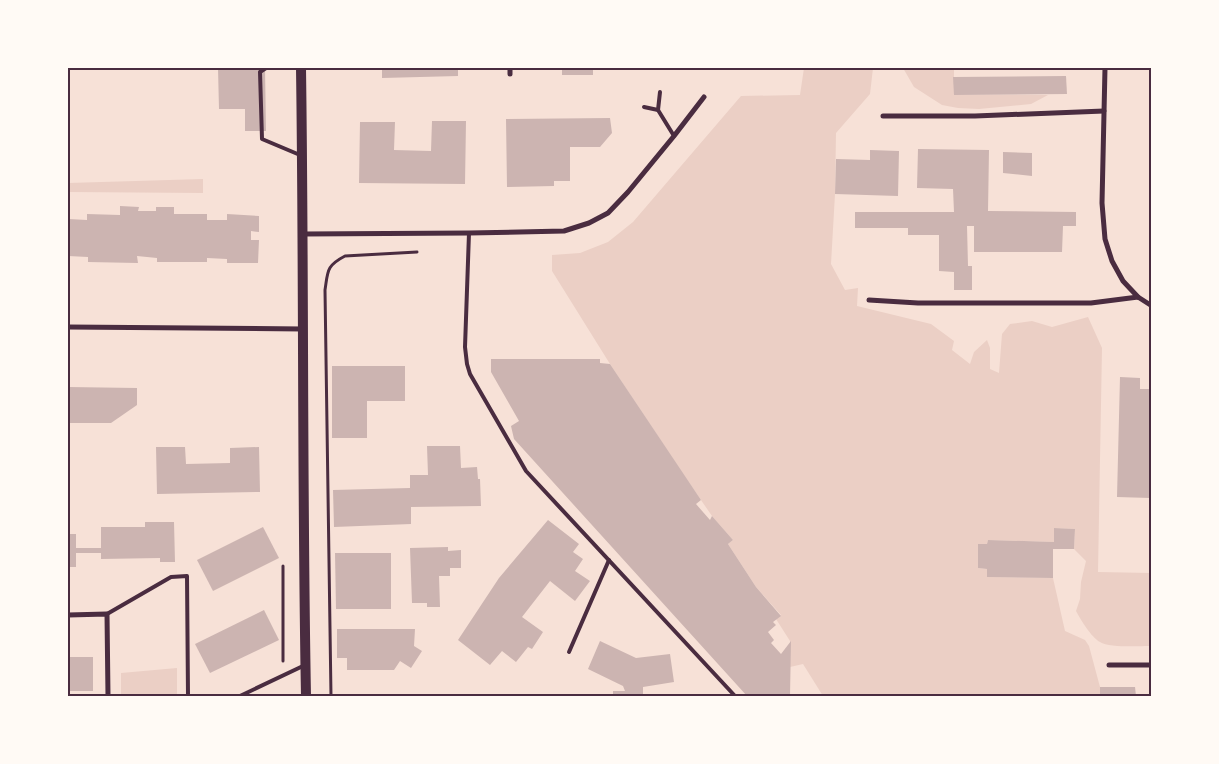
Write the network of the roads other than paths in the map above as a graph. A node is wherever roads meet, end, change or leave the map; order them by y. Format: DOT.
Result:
graph roads {
  1 [pos="266,68"];
  2 [pos="301,68"];
  3 [pos="510,68"];
  4 [pos="1105,68"];
  5 [pos="510,74"];
  6 [pos="660,92"];
  7 [pos="704,97"];
  8 [pos="644,107"];
  9 [pos="658,110"];
  10 [pos="1104,111"];
  11 [pos="883,116"];
  12 [pos="674,136"];
  13 [pos="302,156"];
  14 [pos="470,233"];
  15 [pos="304,234"];
  16 [pos="1138,297"];
  17 [pos="869,300"];
  18 [pos="1152,306"];
  19 [pos="68,327"];
  20 [pos="304,329"];
  21 [pos="609,560"];
  22 [pos="68,614"];
  23 [pos="107,614"];
  24 [pos="569,652"];
  25 [pos="306,665"];
  26 [pos="1109,665"];
  27 [pos="1152,665"];
  28 [pos="108,696"];
  29 [pos="188,696"];
  30 [pos="240,696"];
  31 [pos="306,696"];
  32 [pos="735,696"];
  1 -- 13 [label="lane"];
  2 -- 13 [label="main road"];
  3 -- 5 [label="street"];
  4 -- 10 [label="street"];
  6 -- 9 [label="lane"];
  7 -- 12 [label="street"];
  8 -- 9 [label="lane"];
  9 -- 12 [label="lane"];
  10 -- 11 [label="street"];
  10 -- 16 [label="street"];
  12 -- 14 [label="street"];
  13 -- 15 [label="main road"];
  14 -- 15 [label="street"];
  14 -- 21 [label="lane"];
  15 -- 20 [label="main road"];
  16 -- 17 [label="street"];
  16 -- 18 [label="street"];
  19 -- 20 [label="street"];
  20 -- 25 [label="main road"];
  21 -- 24 [label="lane"];
  21 -- 32 [label="lane"];
  22 -- 23 [label="street"];
  23 -- 28 [label="street"];
  23 -- 29 [label="lane"];
  25 -- 30 [label="lane"];
  25 -- 31 [label="main road"];
  26 -- 27 [label="street"];
}
